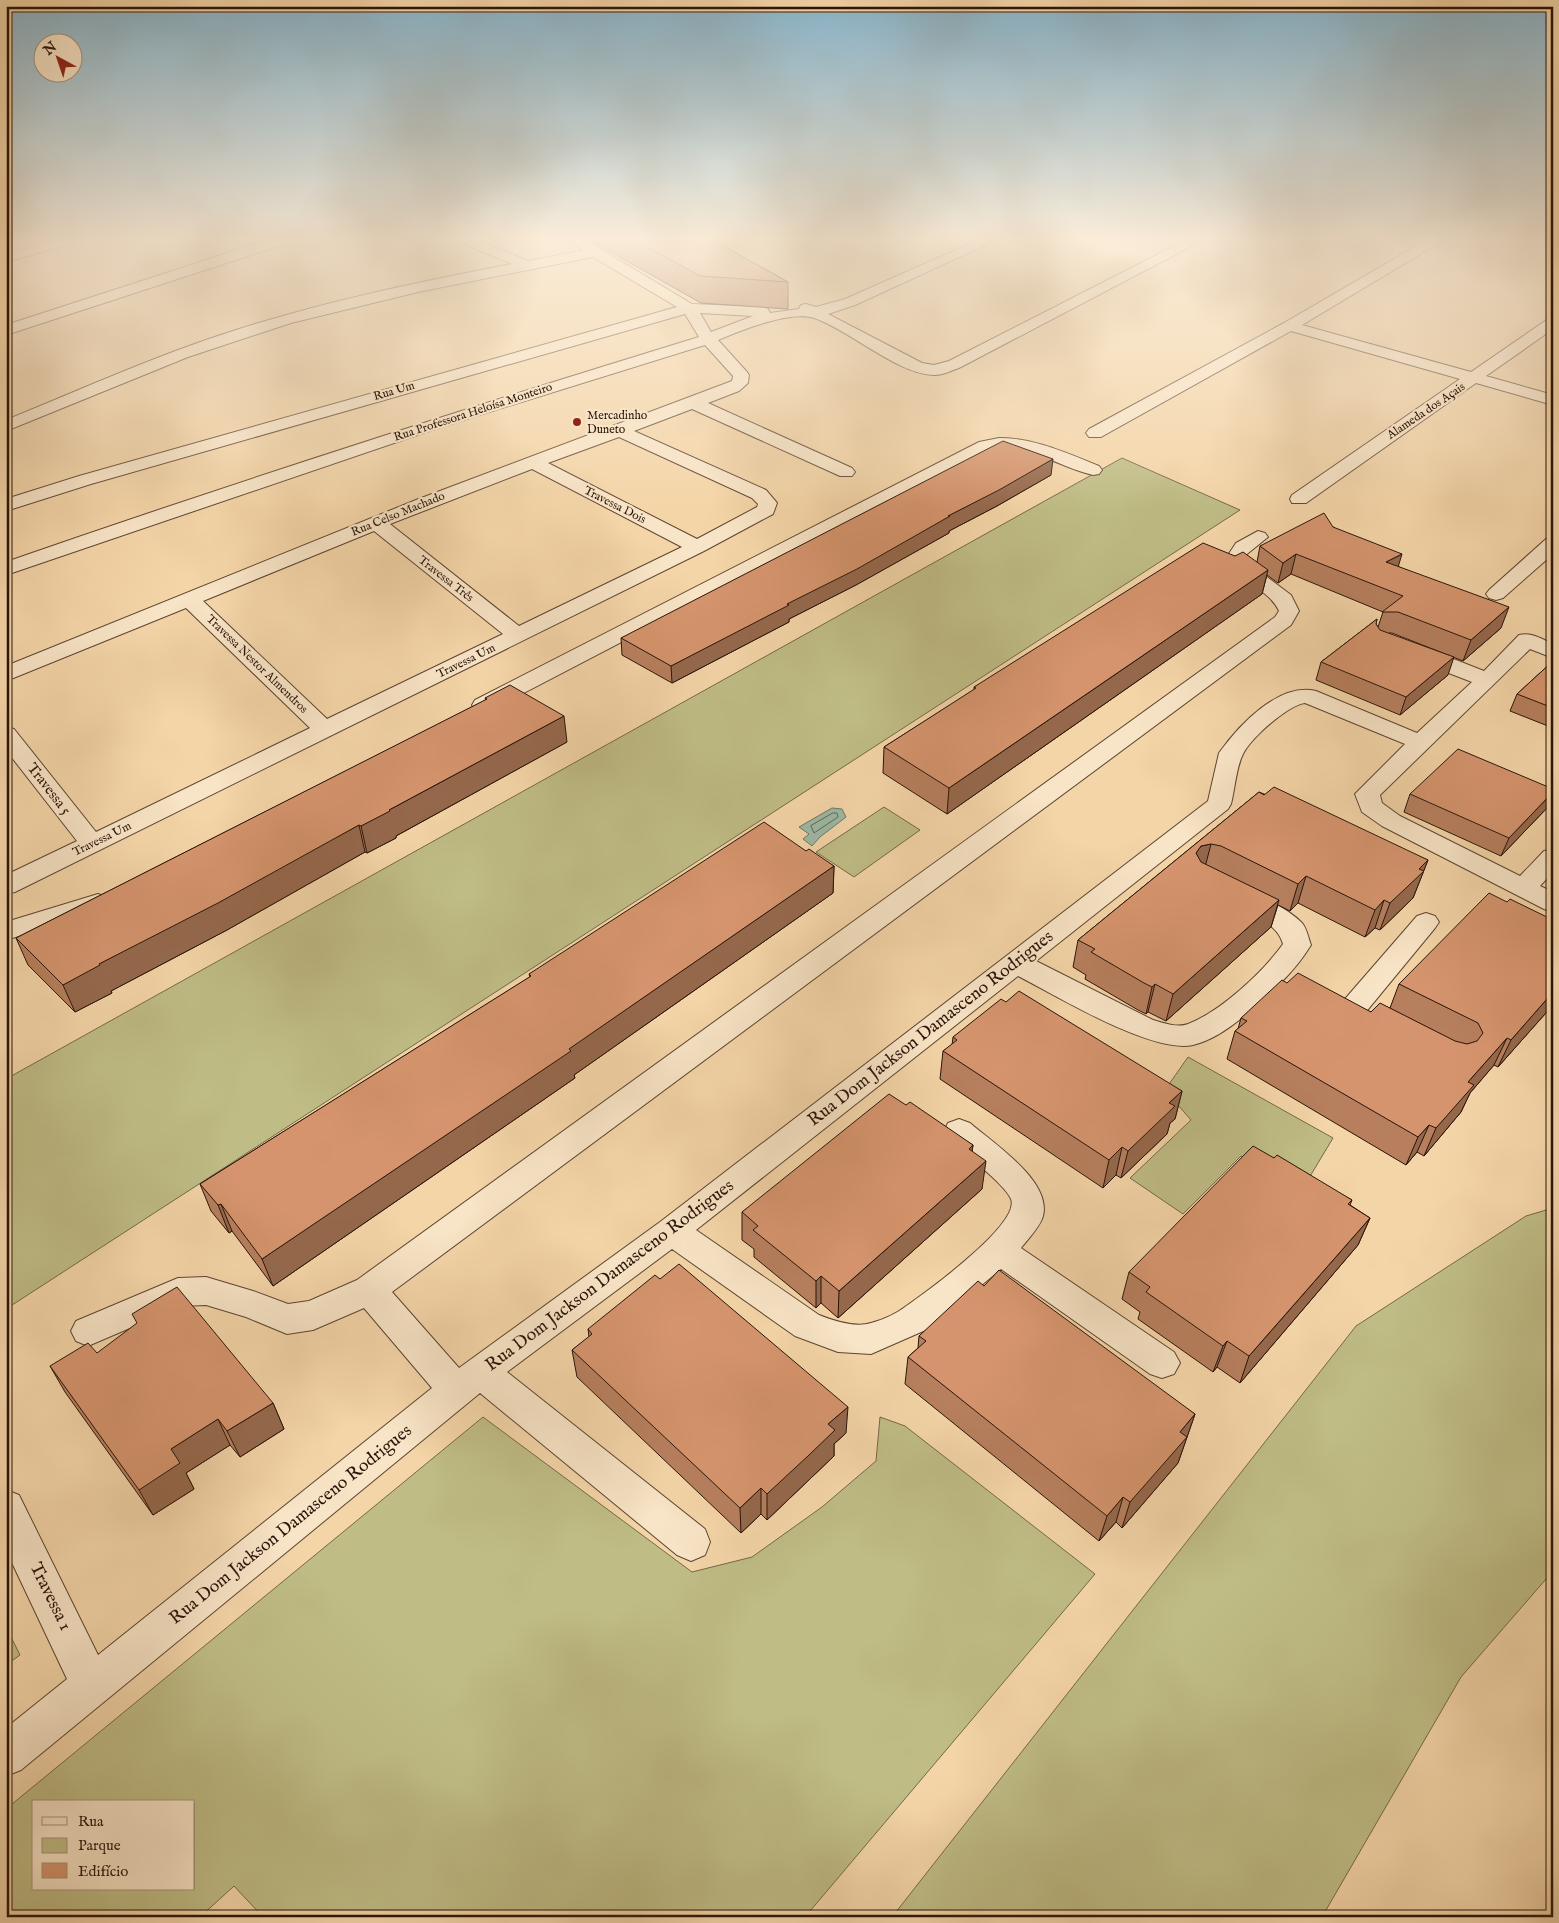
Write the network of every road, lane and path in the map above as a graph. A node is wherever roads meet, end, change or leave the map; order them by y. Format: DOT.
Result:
graph roads {
  1 [pos="262,328"];
  2 [pos="620,328"];
  3 [pos="701,328"];
  4 [pos="736,328"];
  5 [pos="842,328"];
  6 [pos="1024,328"];
  7 [pos="1286,328"];
  8 [pos="1307,328"];
  9 [pos="1545,328"];
  10 [pos="708,339"];
  11 [pos="1479,375"];
  12 [pos="1553,390"];
  13 [pos="1553,400"];
  14 [pos="693,403"];
  15 [pos="6,426"];
  16 [pos="618,430"];
  17 [pos="1095,433"];
  18 [pos="532,462"];
  19 [pos="1093,470"];
  20 [pos="846,472"];
  21 [pos="1299,499"];
  22 [pos="6,505"];
  23 [pos="376,523"];
  24 [pos="1258,537"];
  25 [pos="1553,543"];
  26 [pos="697,547"];
  27 [pos="6,569"];
  28 [pos="1496,594"];
  29 [pos="189,599"];
  30 [pos="517,635"];
  31 [pos="1392,643"];
  32 [pos="1553,652"];
  33 [pos="6,674"];
  34 [pos="1488,680"];
  35 [pos="466,714"];
  36 [pos="324,730"];
  37 [pos="6,734"];
  38 [pos="1419,742"];
  39 [pos="92,844"];
  40 [pos="1553,857"];
  41 [pos="6,886"];
  42 [pos="1523,888"];
  43 [pos="1222,890"];
  44 [pos="114,895"];
  45 [pos="1553,903"];
  46 [pos="1426,922"];
  47 [pos="7,931"];
  48 [pos="1016,963"];
  49 [pos="1279,970"];
  50 [pos="1304,982"];
  51 [pos="1330,994"];
  52 [pos="1355,1006"];
  53 [pos="1380,1020"];
  54 [pos="959,1131"];
  55 [pos="672,1231"];
  56 [pos="1000,1251"];
  57 [pos="369,1290"];
  58 [pos="88,1331"];
  59 [pos="1162,1363"];
  60 [pos="468,1381"];
  61 [pos="6,1508"];
  62 [pos="692,1542"];
  63 [pos="92,1686"];
  64 [pos="6,1755"];
  1 -- 15 [label="street"];
  2 -- 22 [label="street, Rua Um"];
  3 -- 10 [label="street"];
  4 -- 10 [label="street, Rua Professora Heloísa Monteiro"];
  5 -- 6 [label="street"];
  7 -- 17 [label="street"];
  8 -- 11 [label="street"];
  9 -- 11 [label="street, Alameda dos Açais"];
  10 -- 14 [label="street, Rua Celso Machado"];
  10 -- 27 [label="street, Rua Professora Heloísa Monteiro"];
  11 -- 12 [label="street"];
  11 -- 13 [label="street"];
  11 -- 21 [label="street, Alameda dos Açais"];
  14 -- 16 [label="street, Rua Celso Machado"];
  14 -- 20 [label="street"];
  16 -- 18 [label="street, Rua Celso Machado"];
  16 -- 26 [label="street, Travessa Um"];
  18 -- 23 [label="street, Rua Celso Machado"];
  18 -- 26 [label="street, Travessa Dois"];
  19 -- 35 [label="street"];
  23 -- 29 [label="street, Rua Celso Machado"];
  23 -- 30 [label="street, Travessa Três"];
  24 -- 57 [label="street"];
  25 -- 28 [label="street"];
  26 -- 30 [label="street, Travessa Um"];
  29 -- 33 [label="street, Rua Celso Machado"];
  29 -- 36 [label="street, Travessa Nestor Almendros"];
  30 -- 36 [label="street, Travessa Um"];
  31 -- 34 [label="street"];
  32 -- 34 [label="street"];
  34 -- 38 [label="street"];
  36 -- 39 [label="street, Travessa Um"];
  37 -- 39 [label="street, Travessa 5"];
  38 -- 42 [label="street"];
  38 -- 48 [label="street, Rua Dom Jackson Damasceno Rodrigues"];
  39 -- 41 [label="street, Travessa Um"];
  40 -- 42 [label="street"];
  42 -- 45 [label="street"];
  43 -- 49 [label="street"];
  44 -- 47 [label="street"];
  46 -- 52 [label="street"];
  48 -- 49 [label="street"];
  48 -- 55 [label="street, Rua Dom Jackson Damasceno Rodrigues"];
  49 -- 50 [label="street"];
  51 -- 52 [label="street"];
  52 -- 53 [label="street"];
  54 -- 56 [label="street"];
  55 -- 56 [label="street"];
  55 -- 60 [label="street, Rua Dom Jackson Damasceno Rodrigues"];
  56 -- 59 [label="street"];
  57 -- 58 [label="street"];
  57 -- 60 [label="street"];
  60 -- 62 [label="street"];
  60 -- 63 [label="street, Rua Dom Jackson Damasceno Rodrigues"];
  61 -- 63 [label="street, Travessa 1"];
  63 -- 64 [label="street, Rua Dom Jackson Damasceno Rodrigues"];
}
